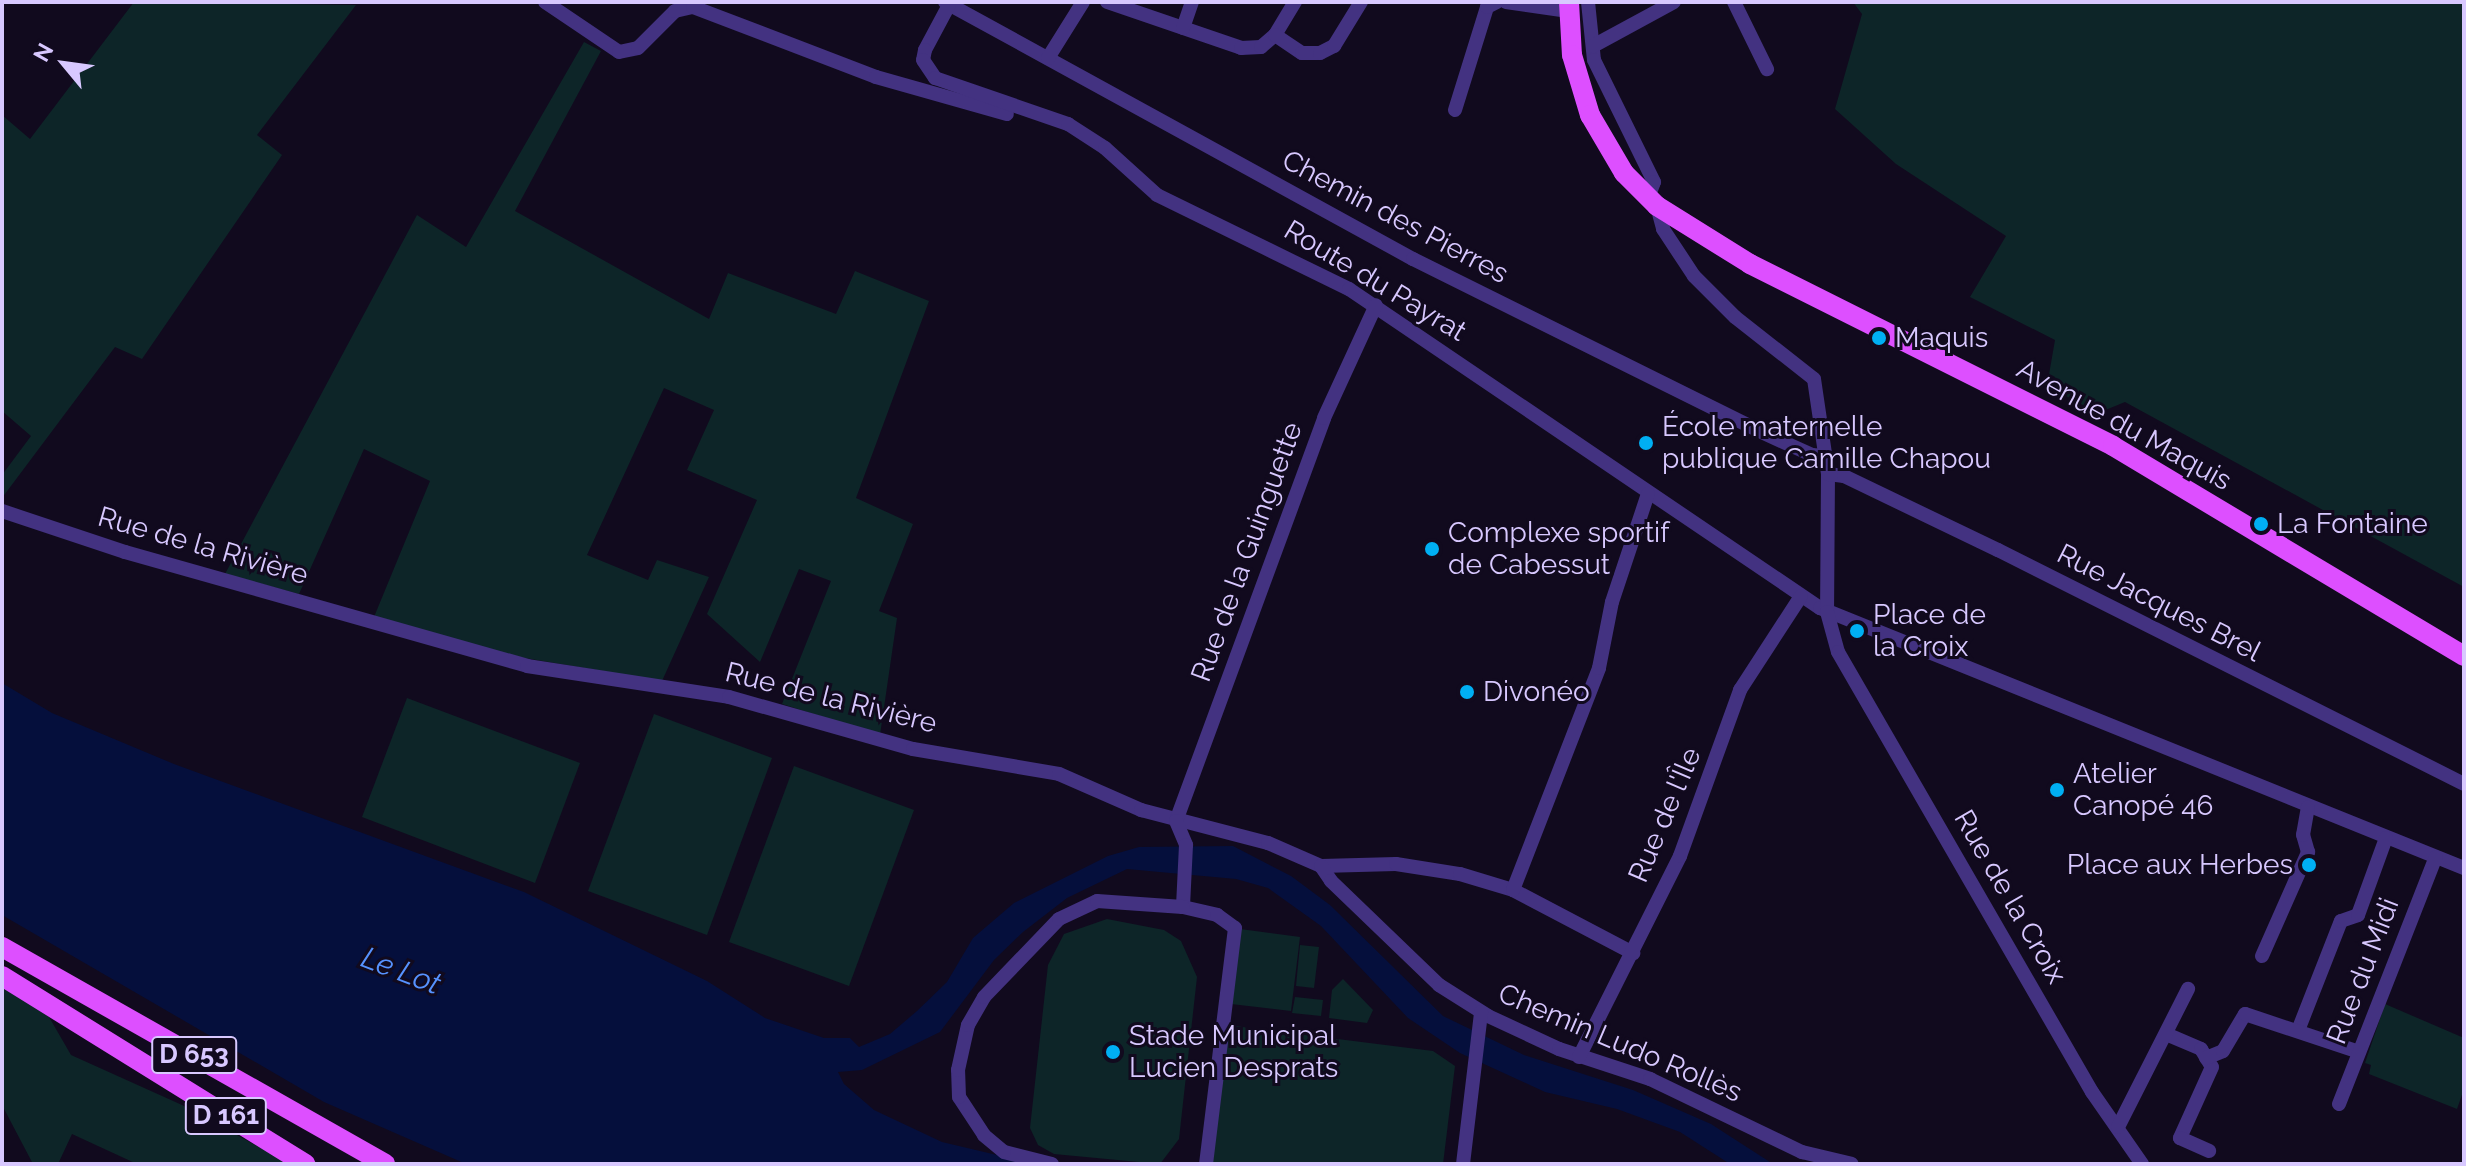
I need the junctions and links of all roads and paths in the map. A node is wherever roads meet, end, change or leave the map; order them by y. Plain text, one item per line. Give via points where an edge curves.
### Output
1 (545, 2) edge
2 (1083, 2) edge
3 (1107, 2) edge
4 (1192, 2) edge
5 (1295, 2) edge
6 (1361, 2) edge
7 (1497, 2) edge
8 (1506, 2) edge
9 (1588, 2) edge
10 (1674, 2) edge
11 (1734, 2) edge
12 (1569, 6) edge
13 (945, 8) edge
14 (1183, 28) junction
15 (1275, 35) junction
16 (1593, 46) junction
17 (1048, 58) junction
18 (1767, 69) dead end
19 (1455, 110) dead end
20 (1085, 136) junction
21 (1652, 202) junction
22 (1376, 305) junction
23 (1825, 456) junction
24 (1828, 474) junction
25 (1648, 494) junction
26 (2, 511) edge
27 (1801, 596) junction
28 (1827, 612) junction
29 (2464, 656) edge
30 (2464, 784) edge
31 (2308, 807) junction
32 (1176, 821) junction
33 (2386, 838) junction
34 (2436, 857) junction
35 (1321, 866) junction
36 (2464, 868) edge
37 (1513, 890) junction
38 (1183, 907) junction
39 (2, 947) edge
40 (1633, 953) junction
41 (2262, 956) dead end
42 (2, 976) edge
43 (2188, 989) dead end
44 (1480, 1018) junction
45 (2299, 1028) junction
46 (2166, 1034) junction
47 (2359, 1052) junction
48 (1579, 1057) junction
49 (2206, 1058) junction
50 (2339, 1104) dead end
51 (2118, 1127) junction
52 (2209, 1151) dead end
53 (305, 1164) edge
54 (385, 1164) edge
55 (1052, 1164) edge
56 (1206, 1164) edge
57 (1463, 1164) edge
58 (1852, 1164) edge
59 (2142, 1164) edge

1 - 20 street via 619,52 638,48 675,11 693,7 876,77
2 - 17 street
3 - 14 street
4 - 14 street
5 - 15 street
6 - 15 street via 1334,46 1320,53 1302,53
7 - 19 street via 1487,7
8 - 12 street
9 - 16 street
10 - 16 street
11 - 18 street
12 - 21 main road, Avenue du Maquis via 1572,55 1590,115 1624,173
13 - 17 street, Chemin des Pierres
13 - 20 street, Route du Payrat via 923,60 935,78 1068,124
14 - 15 street via 1241,48 1261,47
16 - 21 street via 1621,122 1654,182
17 - 23 street, Chemin des Pierres via 1413,259 1759,431
20 - 22 street, Route du Payrat via 1157,195
21 - 23 street via 1694,276 1735,317 1814,379
21 - 29 main road, Avenue du Maquis via 1750,264 2113,446
22 - 25 street, Route du Payrat
22 - 32 street, Rue de la Guinguette via 1324,418
23 - 24 street
24 - 28 street
24 - 30 street, Rue Jacques Brel via 1844,476 1998,550
25 - 27 street, Route du Payrat
25 - 37 street via 1612,602 1599,668
26 - 32 street, Rue de la Rivière via 125,552 527,666 729,697 899,746 1059,774
27 - 28 street
27 - 40 street, Rue de l'Île via 1740,690 1680,856
28 - 31 street
28 - 51 street, Rue de la Croix via 1838,652 2092,1092
31 - 33 street
31 - 41 street via 2303,835 2308,852
32 - 35 street, Rue de la Rivière via 1268,843
32 - 38 street via 1186,845
33 - 34 street
33 - 45 street via 2358,915 2341,921
34 - 36 street
34 - 47 street, Rue du Midi
35 - 37 street, Rue de la Rivière via 1396,864 1460,874
35 - 44 street, Chemin Ludo Rollès via 1439,985
37 - 40 street, Rue de la Rivière
38 - 55 street via 1097,901 1059,919 984,997 968,1025 958,1070 959,1097 984,1135 1004,1152
38 - 56 street via 1217,915 1235,928
39 - 54 main road, D 653
40 - 48 street, Rue de l'Île
42 - 53 main road, D 161
43 - 46 street
44 - 48 street, Chemin Ludo Rollès
44 - 57 street
45 - 47 street
45 - 49 street via 2245,1014 2223,1051
46 - 49 street via 2201,1049
46 - 51 street
47 - 50 street, Rue du Midi
48 - 58 street, Chemin Ludo Rollès via 1650,1079 1802,1152
49 - 52 street via 2212,1067 2180,1138
51 - 59 street, Rue de la Croix

